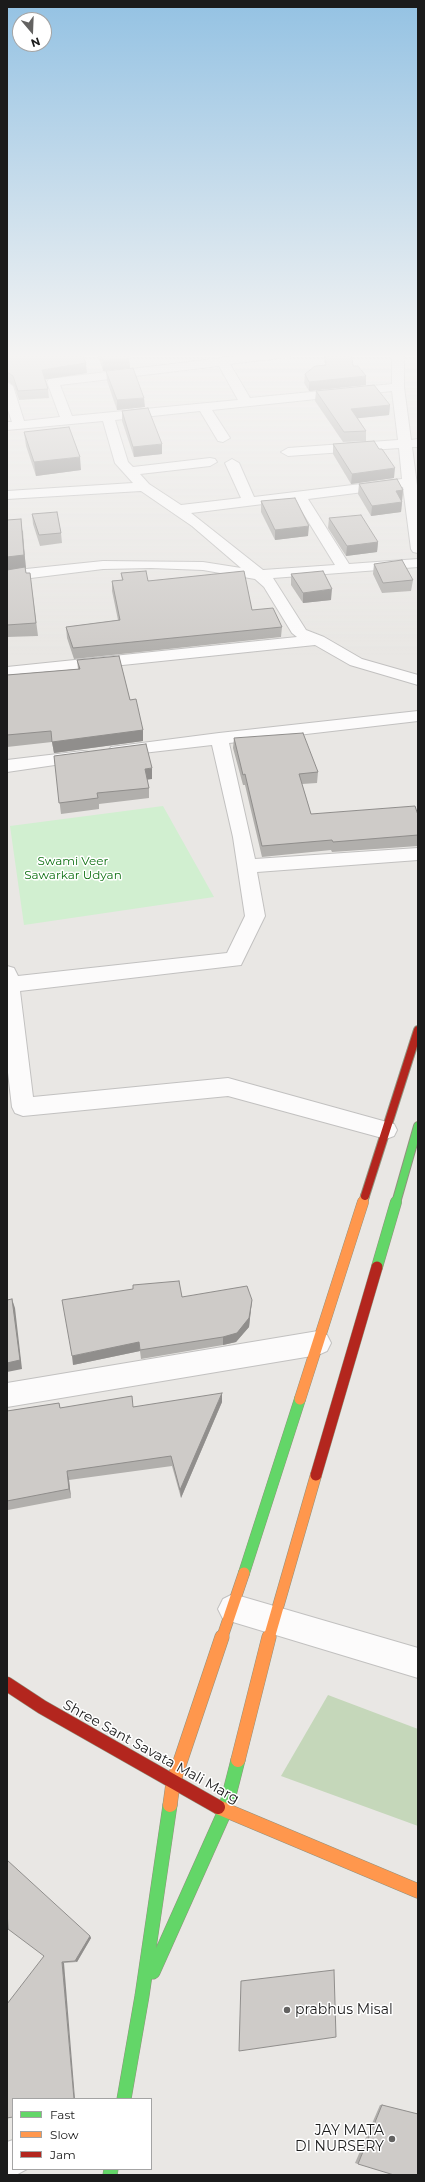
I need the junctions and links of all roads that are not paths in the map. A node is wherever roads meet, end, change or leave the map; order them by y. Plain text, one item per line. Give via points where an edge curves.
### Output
1 (120, 455) edge
2 (411, 455) edge
3 (210, 462) dead end
4 (232, 463) dead end
5 (130, 471) junction
6 (410, 482) junction
7 (144, 487) junction
8 (7, 495) edge
9 (299, 496) junction
10 (250, 502) junction
11 (178, 510) junction
12 (418, 549) edge
13 (418, 562) edge
14 (344, 568) junction
15 (259, 575) junction
16 (7, 576) edge
17 (318, 640) junction
18 (7, 672) edge
19 (418, 680) edge
20 (418, 716) edge
21 (219, 738) junction
22 (7, 766) edge
23 (418, 854) edge
24 (247, 866) junction
25 (8, 979) edge
26 (418, 1030) edge
27 (15, 1108) edge
28 (418, 1126) edge
29 (386, 1130) junction
30 (318, 1343) junction
31 (7, 1394) edge
32 (233, 1609) junction
33 (273, 1621) junction
34 (418, 1663) edge
35 (7, 1684) edge
36 (173, 1783) junction
37 (225, 1811) junction
38 (418, 1891) edge
39 (142, 1996) junction
40 (124, 2098) edge

1 - 5 street via 122,463
2 - 6 street
3 - 5 street
4 - 10 street
5 - 7 street
6 - 9 street
6 - 12 street
7 - 8 street
7 - 11 street
9 - 10 street
9 - 14 street
10 - 11 street
11 - 15 street
13 - 14 street
14 - 15 street
15 - 16 street via 203,566 151,564 103,565
15 - 17 street via 270,584 300,633
17 - 18 street
17 - 19 street via 356,662
20 - 21 street
21 - 22 street
21 - 24 street
23 - 24 street
24 - 25 street via 255,916 234,960
25 - 27 street
26 - 29 main road
27 - 29 street via 228,1087
28 - 33 main road
29 - 30 main road
30 - 31 street
30 - 32 main road
32 - 33 street
32 - 36 main road
33 - 34 street
33 - 37 main road
35 - 36 main road, Shree Sant Savata Mali Marg
36 - 37 main road, Shree Sant Savata Mali Marg
36 - 39 main road
37 - 38 main road, Shree Sant Savata Mali Marg
37 - 39 main road
39 - 40 main road

